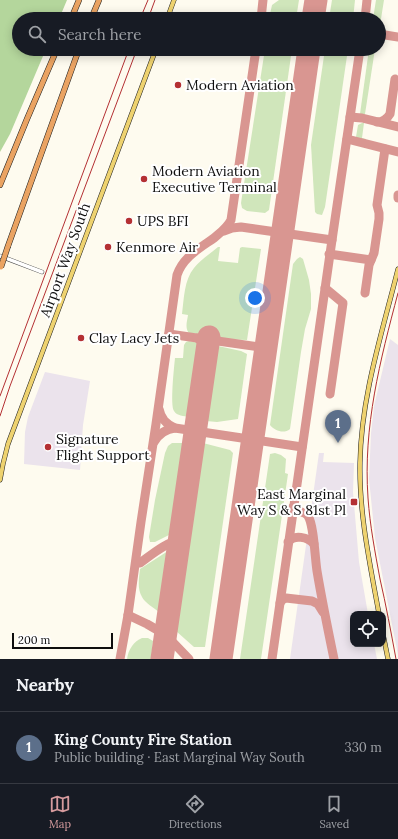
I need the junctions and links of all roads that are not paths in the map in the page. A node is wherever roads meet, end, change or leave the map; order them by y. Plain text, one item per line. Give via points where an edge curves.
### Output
1 (79, 0) edge
2 (99, 0) edge
3 (174, 0) edge
4 (74, 12) edge
5 (94, 12) edge
6 (170, 12) edge
7 (54, 56) edge
8 (76, 56) edge
9 (153, 56) edge
10 (0, 185) edge
11 (0, 256) edge
12 (0, 269) edge
13 (398, 269) edge
14 (42, 272) dead end
15 (0, 480) edge
16 (378, 611) edge
17 (386, 647) edge
18 (388, 659) edge

1 - 4 highway
2 - 5 highway
3 - 6 main road
7 - 10 highway
8 - 12 highway, bridge
9 - 15 main road, Airport Way South via 8,444
11 - 14 street
13 - 16 main road via 373,363 360,455 362,512
17 - 18 main road

